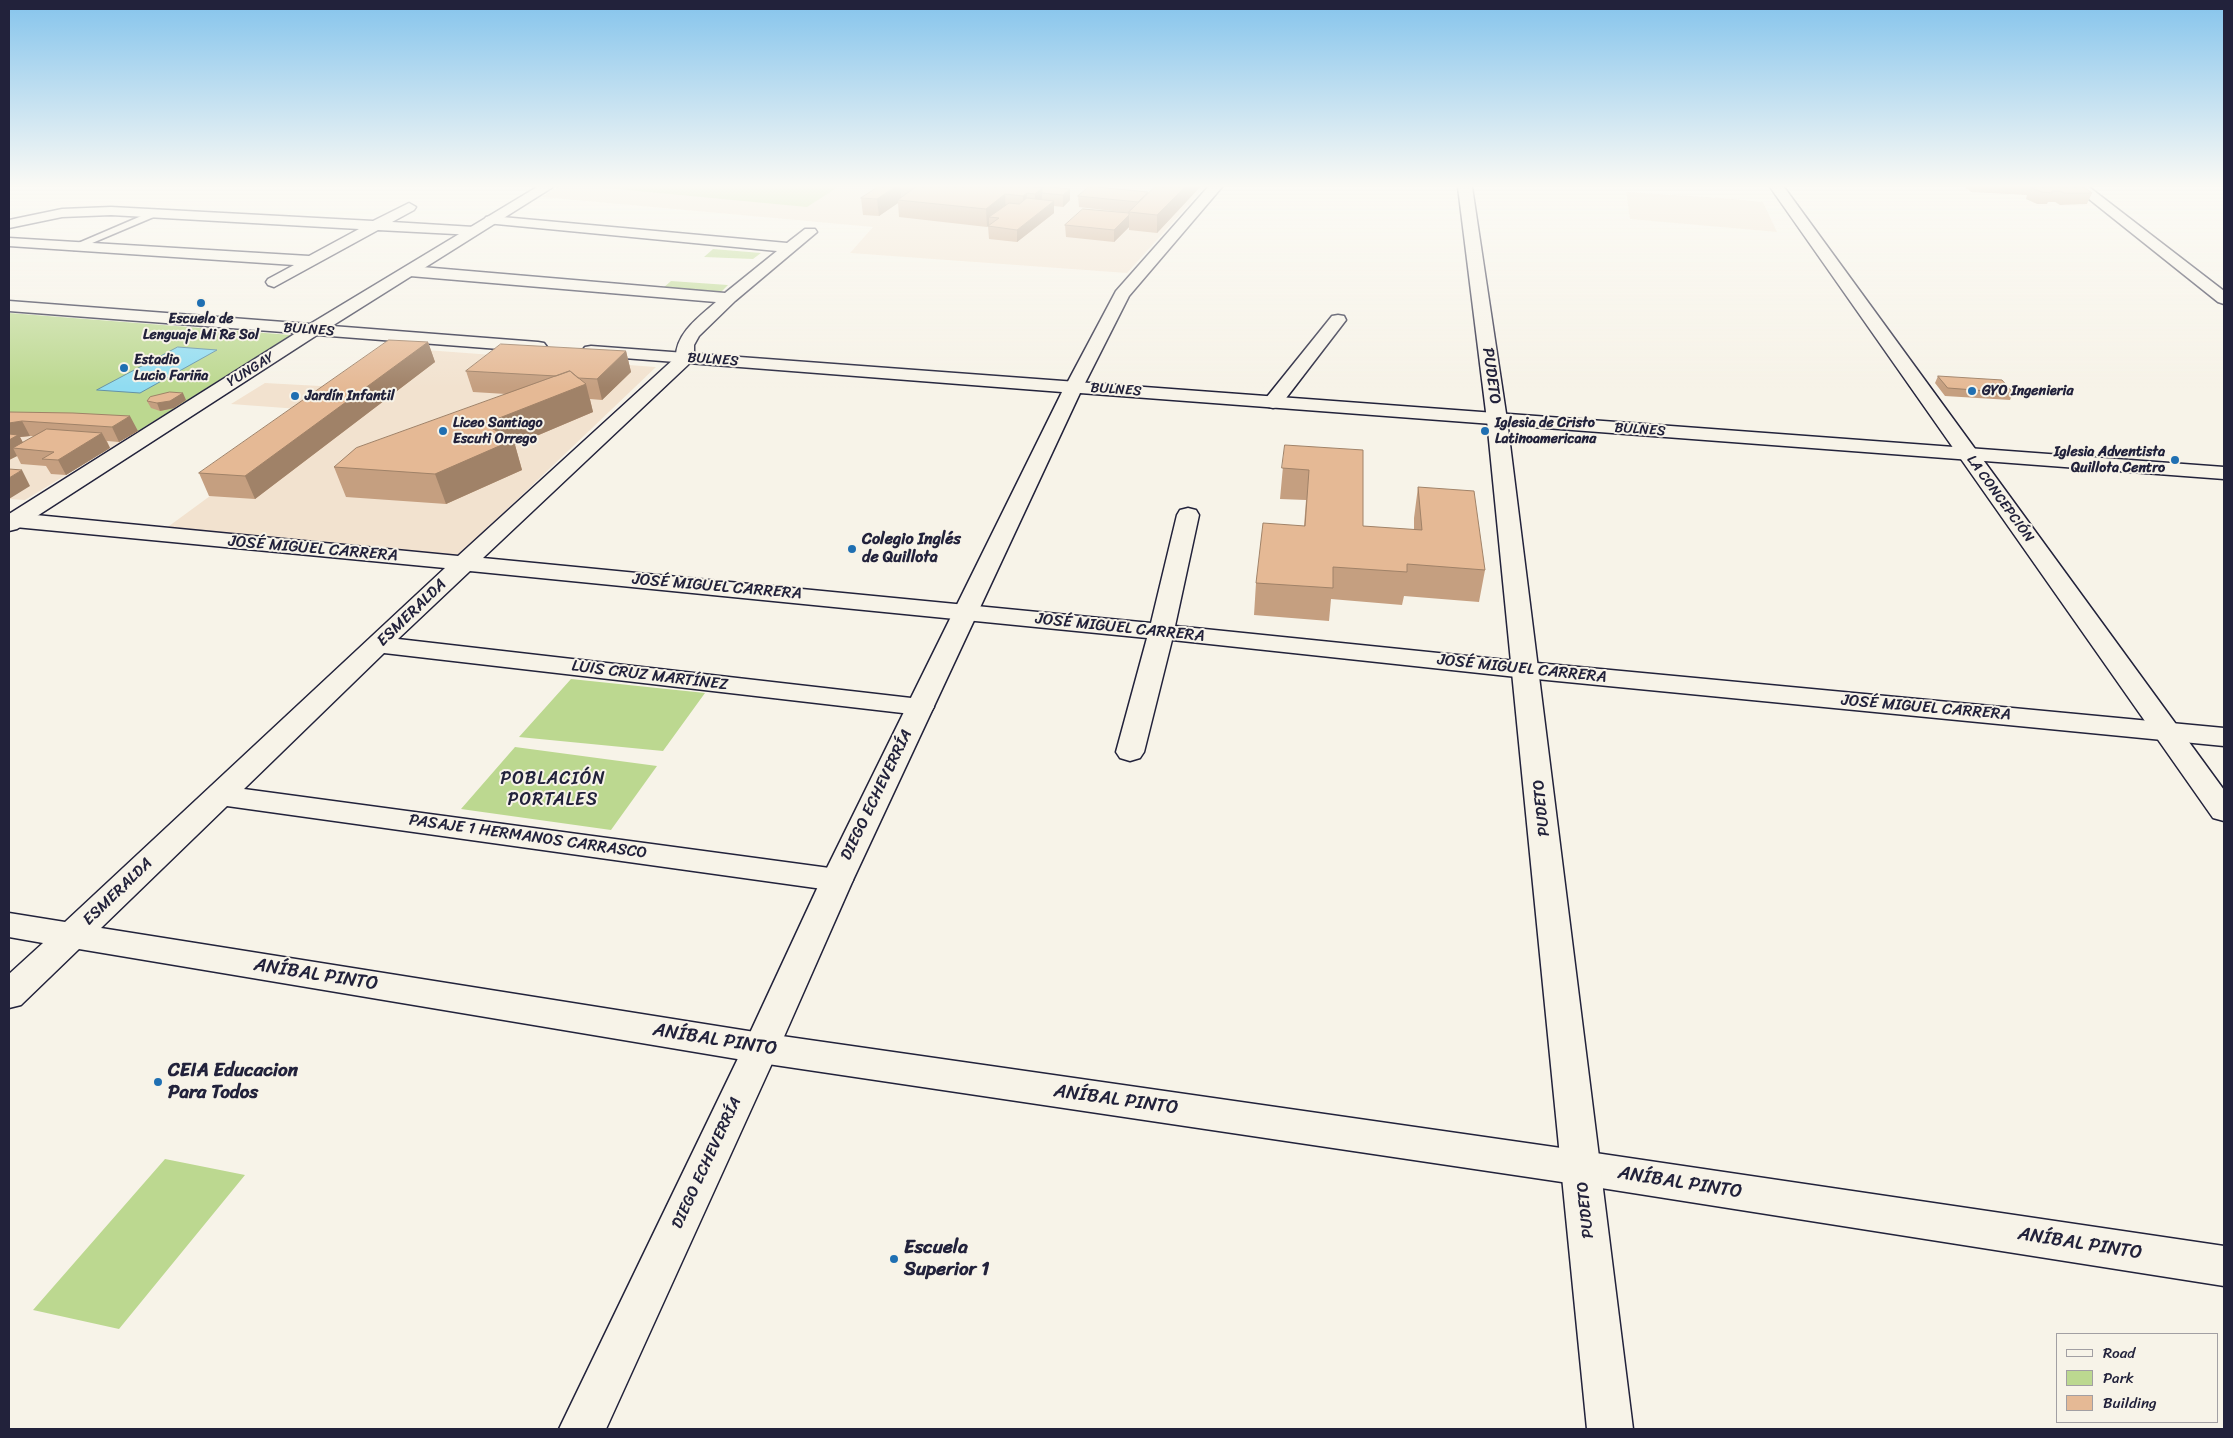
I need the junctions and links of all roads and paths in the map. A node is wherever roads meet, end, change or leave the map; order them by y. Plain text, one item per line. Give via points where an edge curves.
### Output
1 (194, 254) edge
2 (323, 254) edge
3 (437, 254) edge
4 (782, 254) edge
5 (1157, 254) edge
6 (1474, 254) edge
7 (1825, 254) edge
8 (2167, 254) edge
9 (311, 261) junction
10 (410, 271) junction
11 (274, 282) dead end
12 (729, 298) junction
13 (2224, 299) edge
14 (9, 306) edge
15 (1338, 320) dead end
16 (313, 330) junction
17 (558, 348) edge
18 (577, 350) edge
19 (685, 358) junction
20 (1074, 387) junction
21 (1273, 402) junction
22 (1497, 420) junction
23 (1967, 453) junction
24 (2224, 473) edge
25 (1188, 515) dead end
26 (12, 522) edge
27 (464, 563) junction
28 (964, 611) junction
29 (1161, 632) junction
30 (380, 645) junction
31 (1526, 670) junction
32 (920, 707) junction
33 (2168, 732) junction
34 (2224, 737) edge
35 (1130, 752) dead end
36 (220, 795) junction
37 (2224, 811) edge
38 (836, 880) junction
39 (9, 925) edge
40 (73, 935) junction
41 (9, 995) edge
42 (761, 1048) junction
43 (1582, 1168) junction
44 (2224, 1266) edge
45 (582, 1429) edge
46 (1610, 1429) edge

1 - 9 street
2 - 9 street
3 - 10 street, YUNGAY
4 - 12 street
5 - 20 street, DIEGO ECHEVERRÍA via 1122,294
6 - 22 street, PUDETO
7 - 23 street, LA CONCEPCIÓN
8 - 13 street
9 - 11 street
10 - 12 street
10 - 16 street, YUNGAY
12 - 19 street via 693,333 685,345
14 - 16 street, BULNES
15 - 21 street
16 - 17 street, BULNES
16 - 26 street, YUNGAY
18 - 19 street, BULNES
19 - 20 street, BULNES
19 - 27 street, ESMERALDA
20 - 21 street, BULNES
20 - 28 street, DIEGO ECHEVERRÍA
21 - 22 street, BULNES
22 - 23 street, BULNES
22 - 31 street, PUDETO
23 - 24 street, BULNES
23 - 33 street, LA CONCEPCIÓN
25 - 29 street
26 - 27 street, JOSÉ MIGUEL CARRERA
27 - 28 street, JOSÉ MIGUEL CARRERA
27 - 30 street, ESMERALDA
28 - 29 street, JOSÉ MIGUEL CARRERA
28 - 32 street, DIEGO ECHEVERRÍA
29 - 31 street, JOSÉ MIGUEL CARRERA
29 - 35 street
30 - 32 street, LUIS CRUZ MARTÍNEZ
30 - 36 street, ESMERALDA
31 - 33 street, JOSÉ MIGUEL CARRERA
31 - 43 street, PUDETO
32 - 38 street, DIEGO ECHEVERRÍA
33 - 34 street, JOSÉ MIGUEL CARRERA
33 - 37 street, LA CONCEPCIÓN
36 - 38 street, PASAJE 1 HERMANOS CARRASCO
36 - 40 street, ESMERALDA
38 - 42 street, DIEGO ECHEVERRÍA
39 - 40 street, ANÍBAL PINTO
40 - 41 street, ESMERALDA
40 - 42 street, ANÍBAL PINTO
42 - 43 street, ANÍBAL PINTO
42 - 45 street, DIEGO ECHEVERRÍA
43 - 44 street, ANÍBAL PINTO
43 - 46 street, PUDETO

